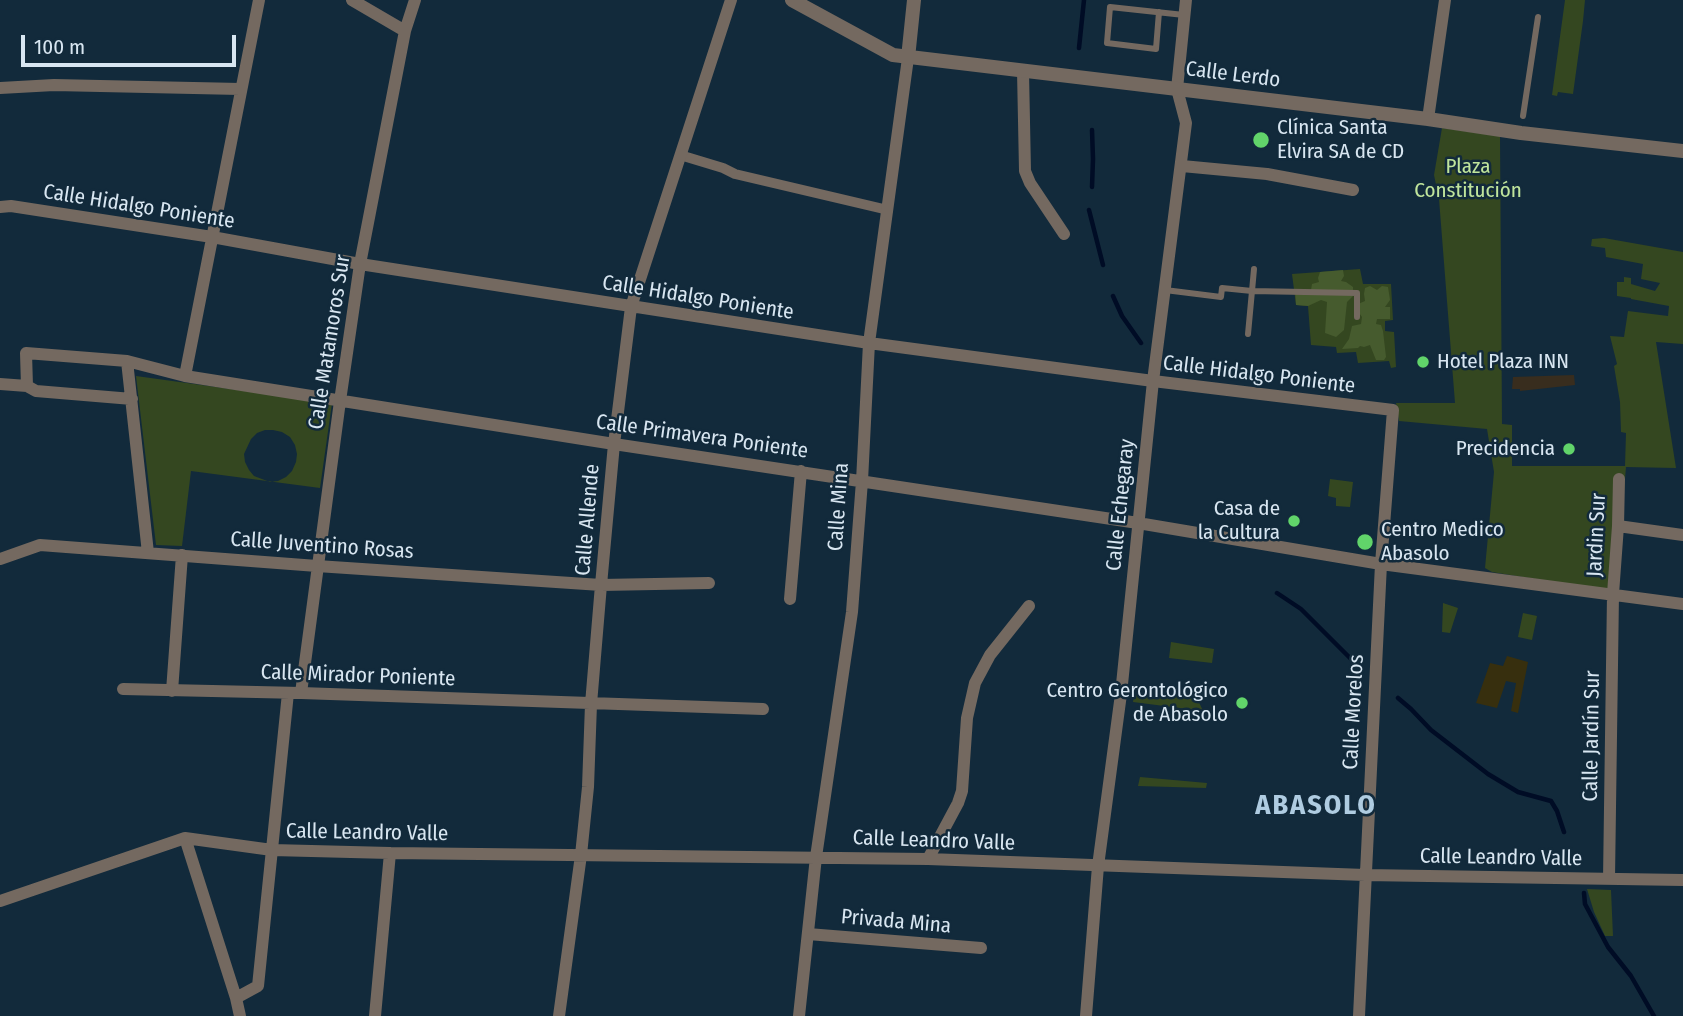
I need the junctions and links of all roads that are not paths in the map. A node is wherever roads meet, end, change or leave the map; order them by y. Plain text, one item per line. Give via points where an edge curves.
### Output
1 (259, 0) edge
2 (352, 0) edge
3 (415, 0) edge
4 (731, 0) edge
5 (792, 0) edge
6 (914, 0) edge
7 (1186, 0) edge
8 (1445, 0) edge
9 (1159, 12) junction
10 (1184, 15) junction
11 (1538, 17) dead end
12 (405, 31) junction
13 (908, 58) junction
14 (1023, 71) junction
15 (0, 88) edge
16 (240, 89) junction
17 (1177, 89) junction
18 (1428, 119) junction
19 (1522, 124) junction
20 (1683, 151) edge
21 (680, 155) junction
22 (1182, 166) junction
23 (1353, 190) dead end
24 (0, 207) edge
25 (888, 210) junction
26 (1064, 234) dead end
27 (212, 237) junction
28 (360, 264) junction
29 (1254, 269) dead end
30 (1165, 290) junction
31 (1252, 291) junction
32 (631, 307) junction
33 (1357, 317) dead end
34 (1248, 334) dead end
35 (869, 343) junction
36 (127, 361) junction
37 (185, 376) junction
38 (1153, 381) junction
39 (0, 384) edge
40 (27, 386) junction
41 (132, 400) junction
42 (340, 401) junction
43 (1393, 410) joint
44 (614, 444) junction
45 (801, 471) junction
46 (1619, 479) dead end
47 (862, 481) junction
48 (1138, 523) junction
49 (1618, 526) junction
50 (1683, 535) edge
51 (148, 553) junction
52 (182, 555) junction
53 (0, 559) edge
54 (1381, 564) junction
55 (317, 566) junction
56 (709, 583) dead end
57 (601, 585) junction
58 (1613, 594) junction
59 (790, 598) dead end
60 (1683, 604) edge
61 (1029, 606) dead end
62 (124, 689) dead end
63 (172, 691) junction
64 (295, 693) junction
65 (591, 704) junction
66 (763, 709) dead end
67 (185, 838) junction
68 (272, 850) junction
69 (390, 853) junction
70 (581, 855) junction
71 (816, 857) junction
72 (929, 859) junction
73 (1098, 866) junction
74 (1365, 875) junction
75 (1609, 879) junction
76 (1683, 880) edge
77 (0, 901) edge
78 (808, 934) junction
79 (981, 948) dead end
80 (236, 998) junction
81 (240, 1016) edge
82 (375, 1016) edge
83 (559, 1016) edge
84 (799, 1016) edge
85 (1086, 1016) edge
86 (1359, 1016) edge

1 - 16 street
2 - 12 street
3 - 12 street, Calle Matamoros Sur
4 - 21 street, Calle Allende
5 - 13 street, Calle Lerdo via 893,55
6 - 13 street, Calle Mina
7 - 10 street, Calle Echegaray
8 - 18 street
9 - 9 lane via 1110,7 1107,43 1156,48
9 - 10 lane
10 - 17 street, Calle Echegaray
11 - 19 lane
12 - 28 street, Calle Matamoros Sur
13 - 14 street, Calle Lerdo
13 - 25 street, Calle Mina
14 - 17 street, Calle Lerdo
14 - 26 street via 1025,171
15 - 16 street
16 - 27 street
17 - 18 street, Calle Lerdo
17 - 22 street, Calle Echegaray via 1186,123
18 - 19 street, Calle Lerdo
19 - 20 street, Calle Lerdo
21 - 25 street via 735,174
21 - 32 street, Calle Allende
22 - 23 street via 1267,174
22 - 30 street, Calle Echegaray
24 - 27 street, Calle Hidalgo Poniente
25 - 35 street, Calle Mina
27 - 28 street, Calle Hidalgo Poniente
27 - 37 street
28 - 32 street, Calle Hidalgo Poniente
28 - 42 street, Calle Matamoros Sur
29 - 31 lane
30 - 31 lane via 1221,297 1222,288
30 - 38 street, Calle Echegaray
31 - 33 lane via 1357,293
31 - 34 lane
32 - 35 street, Calle Hidalgo Poniente
32 - 44 street, Calle Allende
35 - 38 street, Calle Hidalgo Poniente
35 - 47 street, Calle Mina
36 - 37 street, Calle Primavera Poniente
36 - 40 street, Calle Primavera Poniente via 26,353
36 - 41 street
37 - 42 street, Calle Primavera Poniente
38 - 43 street, Calle Hidalgo Poniente
38 - 48 street, Calle Echegaray
39 - 40 street
40 - 41 street via 36,391
41 - 51 street
42 - 44 street, Calle Primavera Poniente
42 - 55 street, Calle Matamoros Sur
43 - 54 street, Calle Morelos
44 - 45 street, Calle Primavera Poniente
44 - 57 street, Calle Allende
45 - 47 street, Calle Primavera Poniente
45 - 59 street
46 - 49 street, Jardin Sur
47 - 48 street, Calle Primavera Poniente
47 - 71 street, Calle Mina via 852,612
48 - 54 street, Calle Primavera Poniente
48 - 73 street, Calle Echegaray
49 - 50 street
49 - 58 street, Jardin Sur
51 - 52 street, Calle Juventino Rosas
51 - 53 street, Calle Juventino Rosas via 40,545
52 - 55 street, Calle Juventino Rosas
52 - 63 street
54 - 58 street, Calle Primavera Poniente
54 - 74 street, Calle Morelos
55 - 57 street, Calle Juventino Rosas
55 - 64 street, Calle Matamoros Sur
56 - 57 street, Calle Juventino Rosas
57 - 65 street, Calle Allende
58 - 60 street, Calle Primavera Poniente
58 - 75 street, Calle Jardín Sur
61 - 72 street via 990,655 975,683 967,718 962,791
62 - 63 street, Calle Mirador Poniente
63 - 64 street, Calle Mirador Poniente
64 - 65 street, Calle Mirador Poniente
64 - 68 street, Calle Matamoros Sur
65 - 66 street, Calle Mirador Poniente
65 - 70 street, Calle Allende
67 - 68 street, Calle Leandro Valle
67 - 77 street
67 - 80 street
68 - 69 street, Calle Leandro Valle
68 - 80 street, Calle Matamoros Sur via 258,986
69 - 70 street, Calle Leandro Valle
69 - 82 street
70 - 71 street, Calle Leandro Valle
70 - 83 street, Calle Allende
71 - 72 street, Calle Leandro Valle
71 - 78 street, Calle Mina
72 - 73 street, Calle Leandro Valle
73 - 74 street, Calle Leandro Valle
73 - 85 street, Calle Echegaray
74 - 75 street, Calle Leandro Valle
74 - 86 street, Calle Morelos
75 - 76 street, Calle Leandro Valle
78 - 79 street, Privada Mina
78 - 84 street, Calle Mina
80 - 81 street

